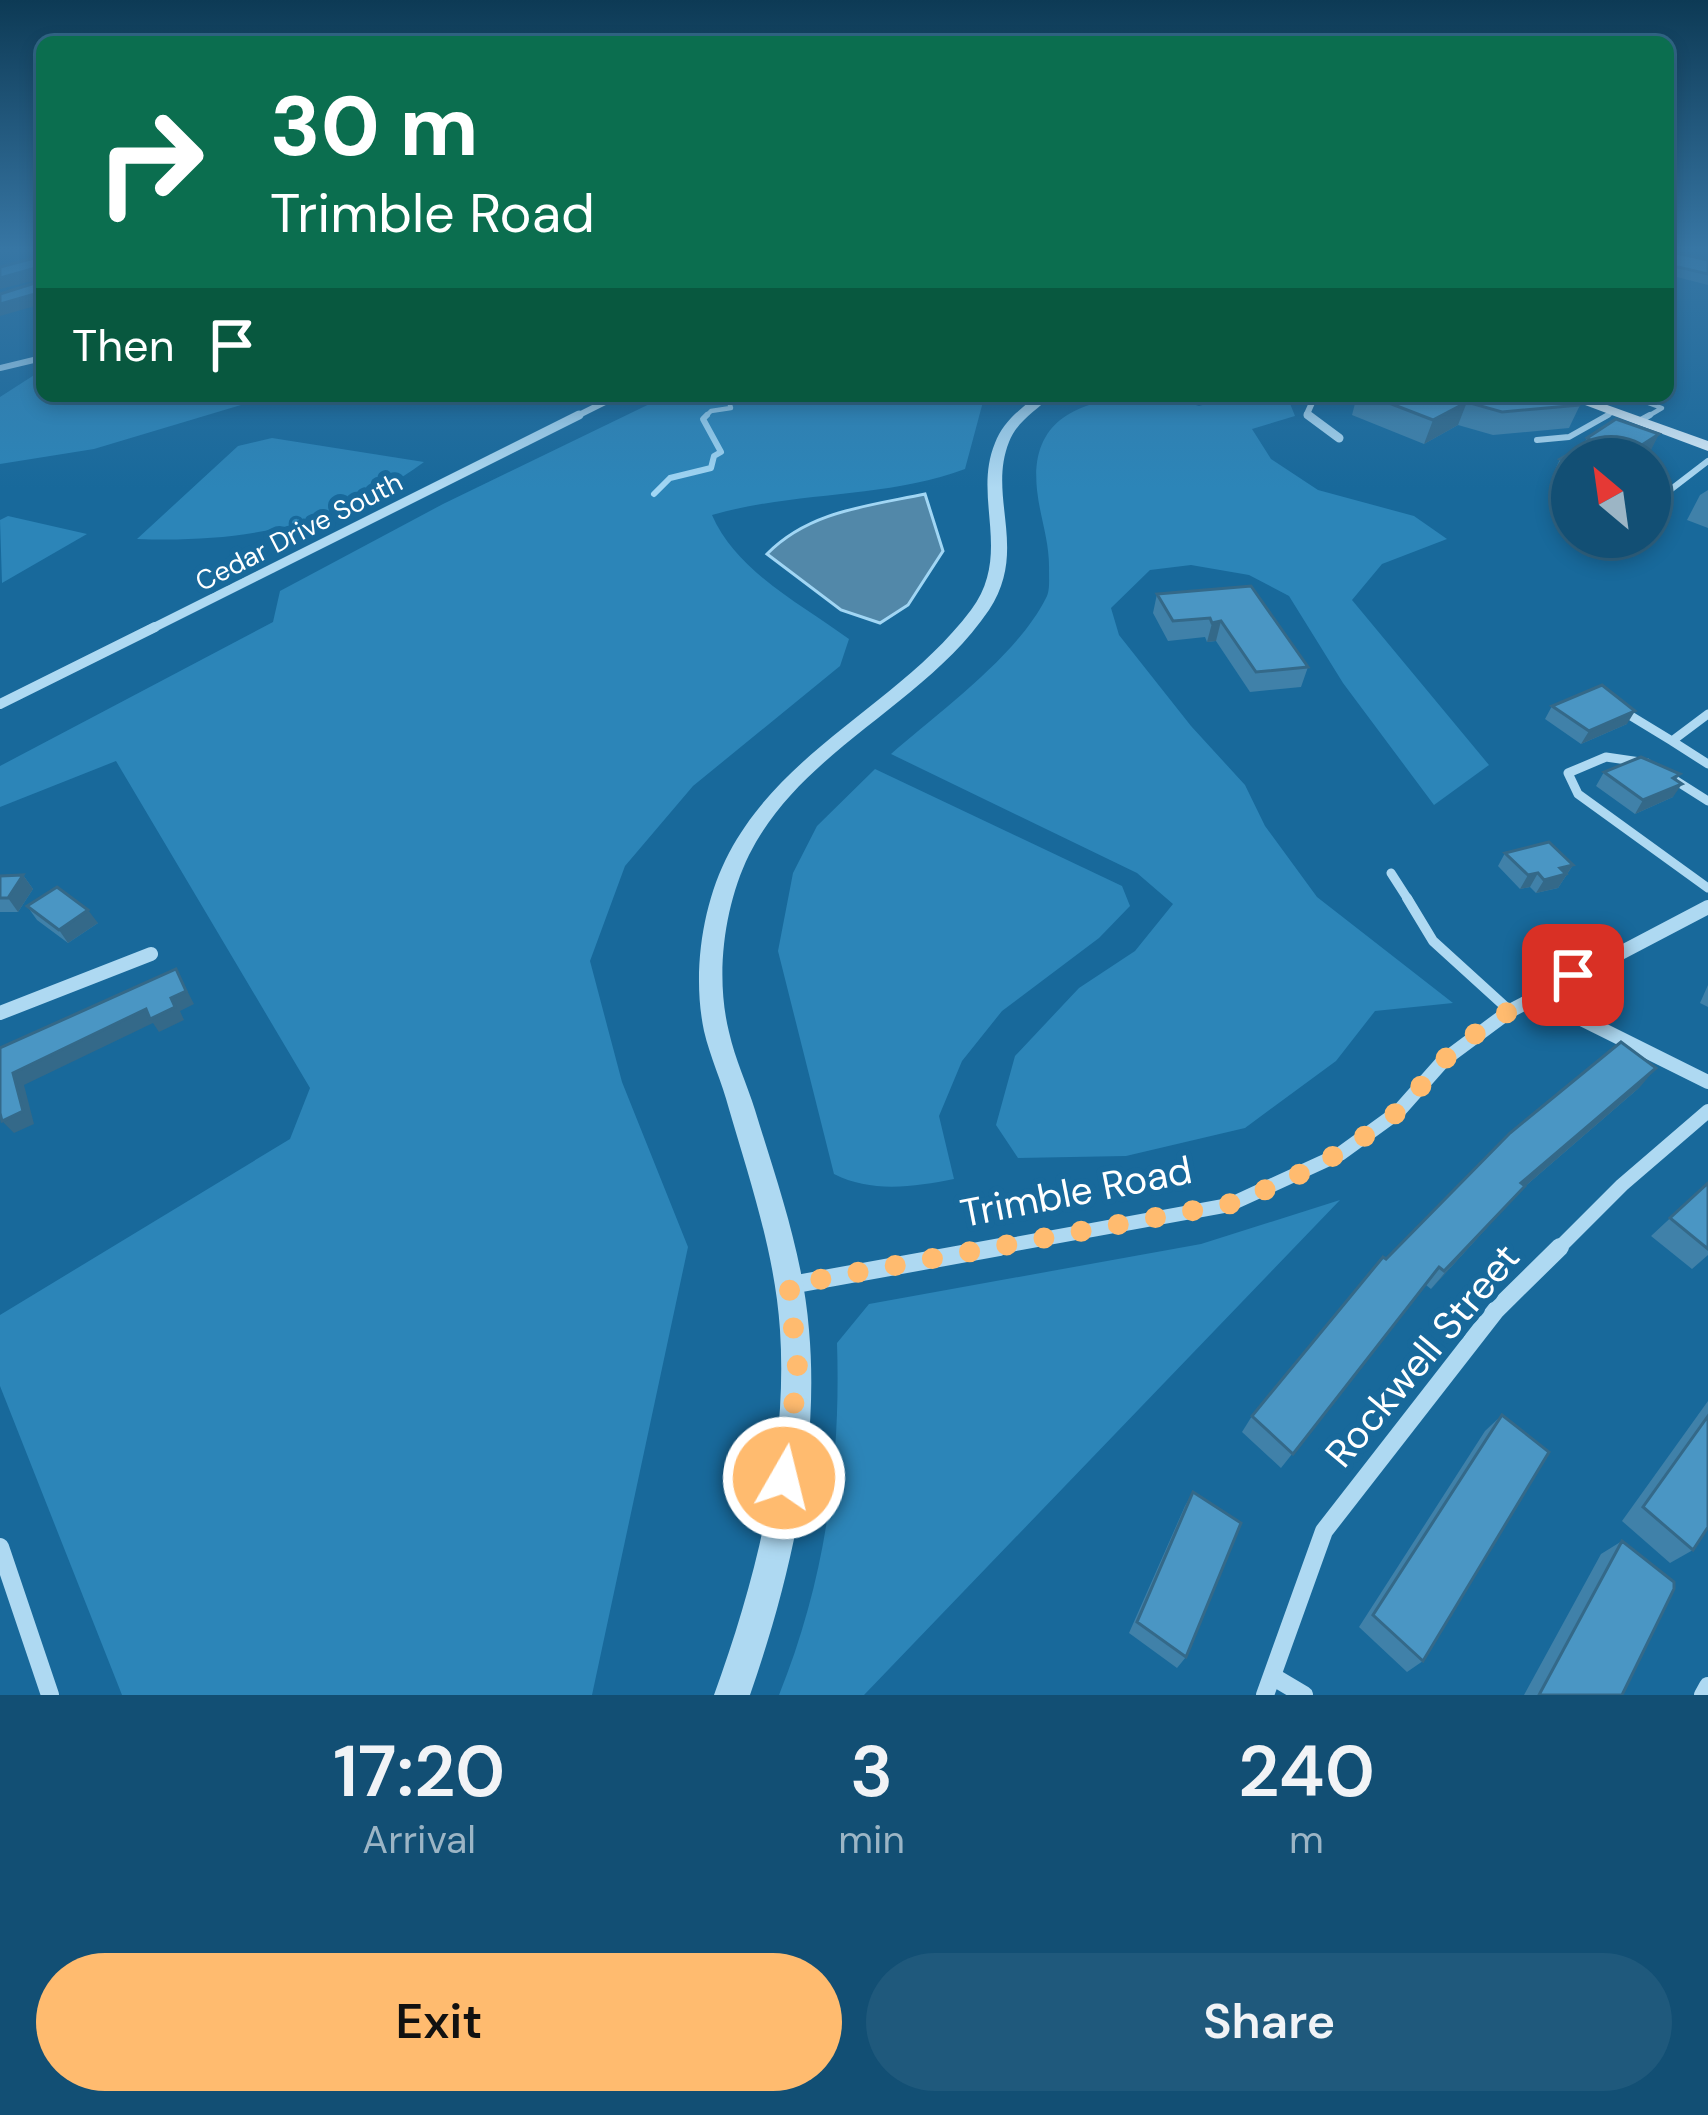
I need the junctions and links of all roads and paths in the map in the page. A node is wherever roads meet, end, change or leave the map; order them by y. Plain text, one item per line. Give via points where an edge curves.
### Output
1 (36, 359) edge
2 (0, 368) edge
3 (605, 402) edge
4 (1037, 402) edge
5 (1312, 402) edge
6 (1585, 402) edge
7 (1646, 402) edge
8 (1613, 412) junction
9 (1639, 422) junction
10 (1339, 438) dead end
11 (1537, 440) dead end
12 (1708, 446) edge
13 (1706, 464) edge
14 (1671, 489) edge
15 (0, 704) edge
16 (1626, 713) edge
17 (1708, 714) edge
18 (1672, 741) junction
19 (1708, 764) edge
20 (1708, 801) edge
21 (1391, 873) dead end
22 (1708, 888) edge
23 (1703, 913) edge
24 (151, 954) dead end
25 (1535, 996) junction
26 (1510, 1011) junction
27 (0, 1013) edge
28 (1708, 1082) edge
29 (1708, 1111) edge
30 (789, 1285) junction
31 (0, 1547) edge
32 (1269, 1685) edge
33 (1708, 1686) edge
34 (50, 1695) edge
35 (732, 1695) edge
36 (1304, 1695) edge
37 (1703, 1695) edge

1 - 2 street
3 - 15 street, Cedar Drive South
4 - 30 street via 997,447 1004,538 990,596 952,645 770,800 721,903 714,1023
5 - 10 street via 1307,414
6 - 8 main road
7 - 9 lane via 1663,408
8 - 9 main road
8 - 11 lane via 1569,437
9 - 12 main road
13 - 14 lane
16 - 18 lane
17 - 18 lane
18 - 19 lane
20 - 22 lane via 1638,758 1582,760 1568,773 1578,794
21 - 26 lane via 1433,941
23 - 25 street, Trimble Road
24 - 27 street
25 - 26 street, Trimble Road
25 - 28 street
26 - 30 street, Trimble Road via 1340,1154 1248,1198
29 - 32 street, Rockwell Street via 1496,1310 1324,1531
30 - 35 street via 798,1372 775,1544
31 - 34 street
32 - 36 street
33 - 37 street

